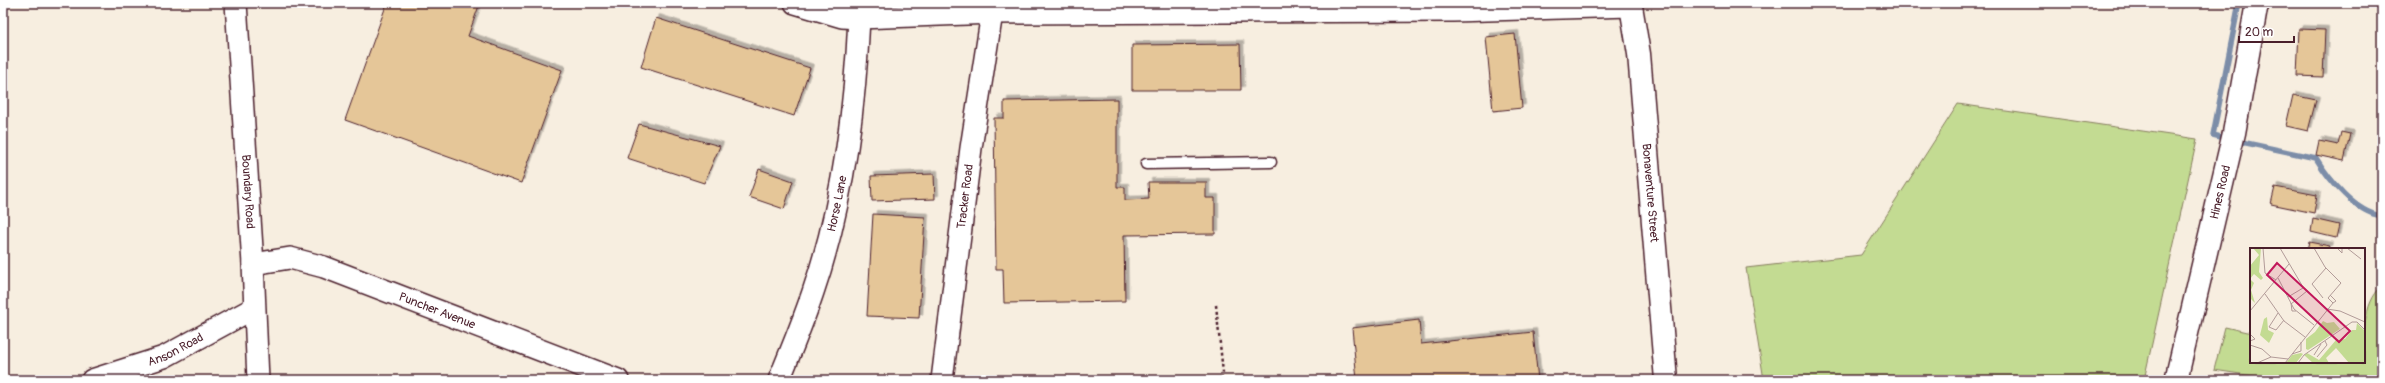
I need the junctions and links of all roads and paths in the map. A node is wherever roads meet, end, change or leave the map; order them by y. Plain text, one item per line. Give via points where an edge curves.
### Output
1 (236, 3) edge
2 (795, 3) edge
3 (2257, 3) edge
4 (1631, 4) edge
5 (992, 13) junction
6 (859, 18) junction
7 (1271, 162) dead end
8 (1146, 164) dead end
9 (253, 264) junction
10 (1216, 305) dead end
11 (254, 308) junction
12 (92, 380) edge
13 (258, 380) edge
14 (618, 380) edge
15 (779, 380) edge
16 (942, 380) edge
17 (1221, 380) edge
18 (1666, 380) edge
19 (2176, 380) edge

1 - 9 street, Boundary Road
2 - 6 street via 842,17
3 - 19 street, Hines Road via 2231,143
4 - 5 street via 1446,11
4 - 18 street, Bonaventure Street via 1639,54
5 - 6 street
5 - 16 street, Tracker Road via 971,148
6 - 15 street, Horse Lane via 856,83 830,228 813,291
7 - 8 lane
9 - 11 street, Boundary Road
9 - 14 street, Puncher Avenue via 290,258 324,267
10 - 17 path via 1223,373
11 - 12 street, Anson Road via 164,357
11 - 13 street, Boundary Road

